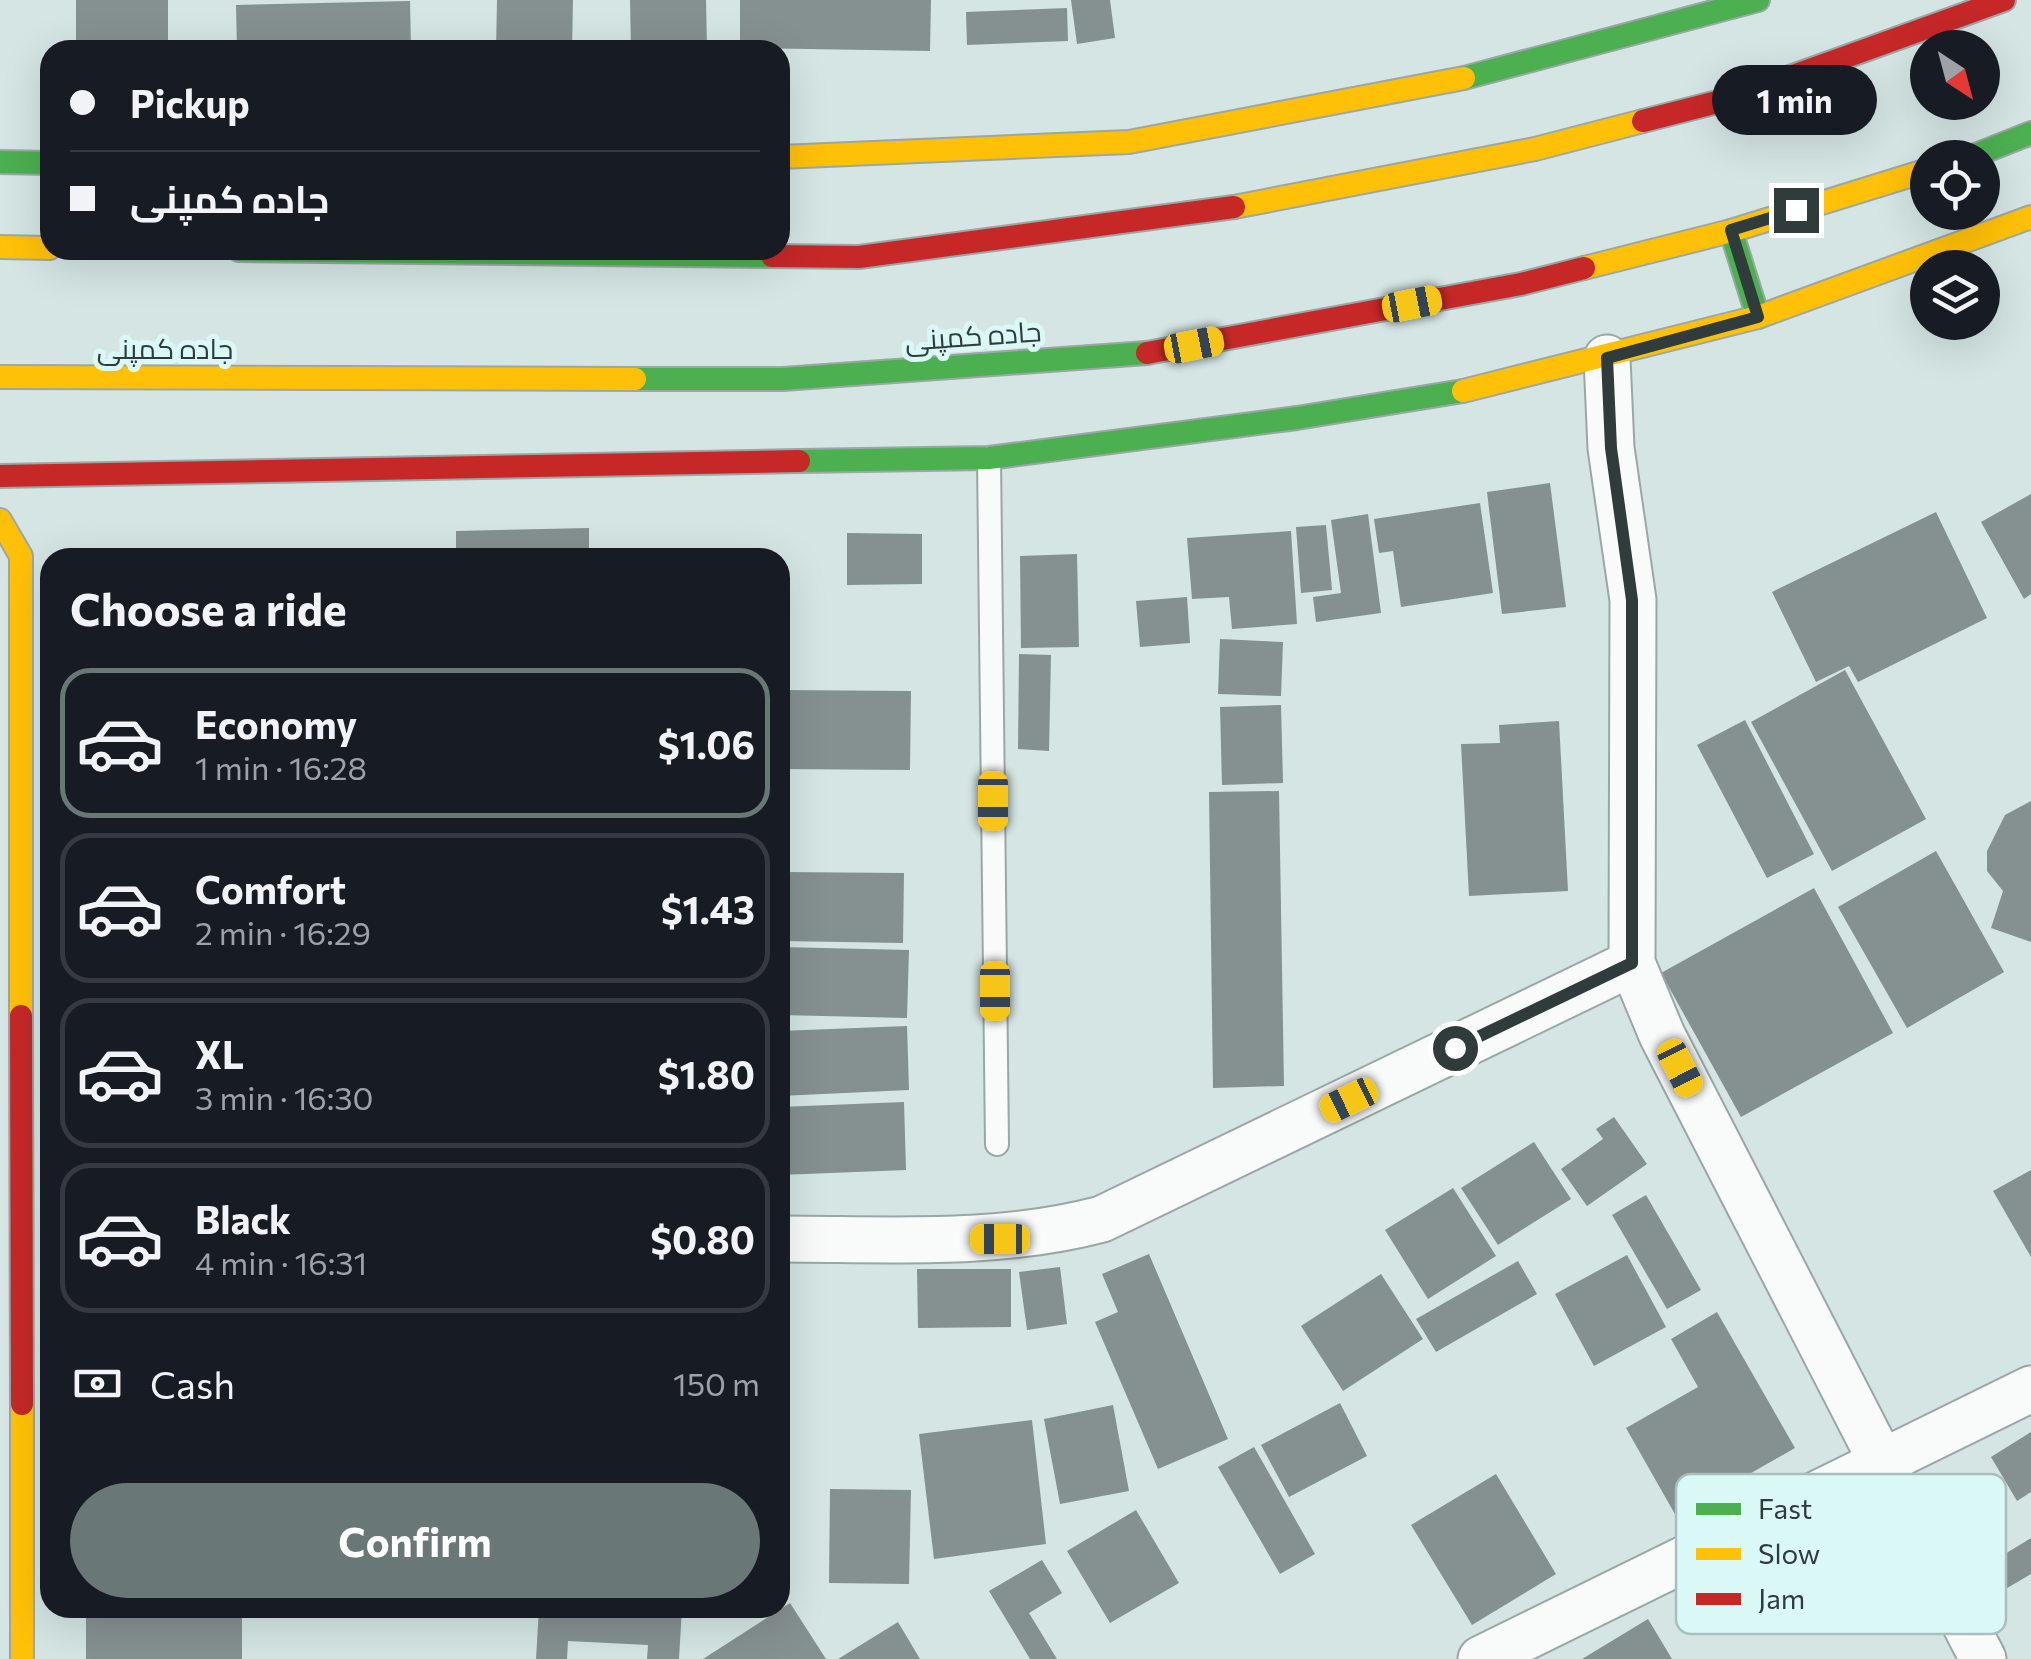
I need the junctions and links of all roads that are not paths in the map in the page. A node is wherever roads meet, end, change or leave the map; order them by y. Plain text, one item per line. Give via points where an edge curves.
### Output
1 (1758, 0) edge
2 (2004, 0) edge
3 (2031, 133) edge
4 (2000, 145) edge
5 (790, 157) edge
6 (0, 162) edge
7 (40, 162) edge
8 (1910, 175) edge
9 (2031, 218) edge
10 (1731, 230) junction
11 (0, 248) edge
12 (40, 248) edge
13 (790, 256) edge
14 (1758, 317) junction
15 (1607, 358) junction
16 (0, 377) edge
17 (989, 458) junction
18 (0, 476) edge
19 (0, 520) edge
20 (1632, 963) junction
21 (996, 1144) dead end
22 (37, 1228) edge
23 (790, 1239) edge
24 (2031, 1389) edge
25 (1883, 1464) junction
26 (1862, 1474) edge
27 (1888, 1474) edge
28 (1676, 1564) edge
29 (1970, 1634) edge
30 (22, 1659) edge
31 (1481, 1659) edge
32 (1983, 1659) edge

1 - 5 main road via 1469,77 1129,142
2 - 13 main road via 1729,100 1535,150 1210,212 860,257
3 - 4 main road
6 - 7 main road
8 - 10 main road, جاده کمپنی
9 - 14 main road
10 - 14 main road
10 - 16 main road, جاده کمپنی via 1521,284 1158,352 783,379
11 - 12 main road
14 - 15 main road
15 - 17 main road via 1488,387 1316,415
15 - 20 street via 1611,448 1632,600
17 - 18 main road
17 - 21 lane
19 - 22 main road via 21,556
20 - 23 street via 1102,1219 1000,1239
20 - 25 street
22 - 30 main road
24 - 25 street
25 - 26 street
25 - 27 street
28 - 31 street
29 - 32 street

